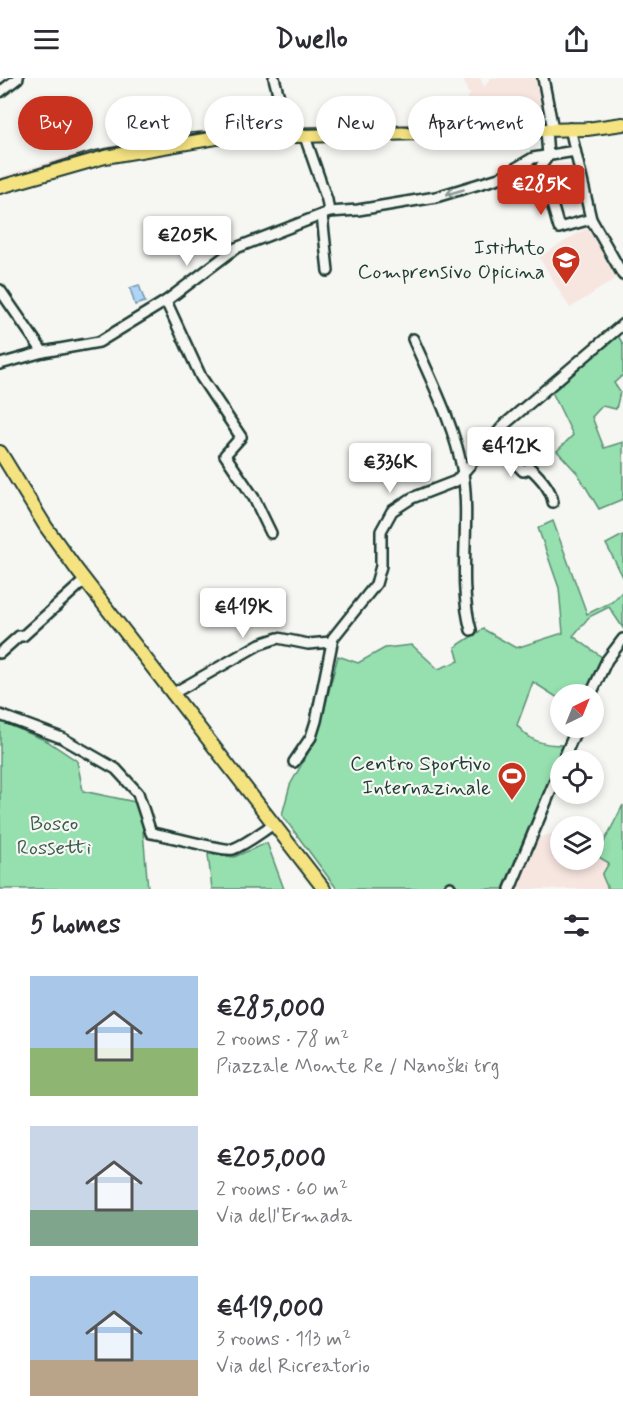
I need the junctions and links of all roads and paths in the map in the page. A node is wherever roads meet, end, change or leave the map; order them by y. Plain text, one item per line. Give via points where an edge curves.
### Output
1 (18, 78) edge
2 (274, 78) edge
3 (543, 78) edge
4 (0, 92) edge
5 (279, 96) edge
6 (623, 124) edge
7 (570, 128) junction
8 (549, 129) junction
9 (304, 134) joint
10 (204, 140) edge
11 (575, 151) junction
12 (548, 156) junction
13 (0, 187) edge
14 (325, 213) junction
15 (591, 219) junction
16 (327, 271) dead end
17 (623, 275) edge
18 (0, 291) edge
19 (166, 301) junction
20 (623, 324) edge
21 (413, 339) dead end
22 (43, 352) junction
23 (0, 364) edge
24 (491, 437) junction
25 (0, 452) edge
26 (463, 475) junction
27 (553, 502) dead end
28 (271, 533) dead end
29 (85, 580) junction
30 (471, 630) dead end
31 (623, 639) edge
32 (331, 642) junction
33 (0, 653) edge
34 (596, 684) edge
35 (172, 694) junction
36 (0, 715) edge
37 (294, 762) dead end
38 (550, 793) edge
39 (274, 824) junction
40 (324, 889) edge
41 (510, 889) edge

1 - 4 street
2 - 5 street
3 - 8 street
6 - 7 main road
7 - 8 main road
7 - 11 street
8 - 9 main road
8 - 12 street
9 - 14 street via 327,200
10 - 13 main road via 85,162
11 - 12 street
11 - 15 street
12 -> 14 street via 533,158 499,178 436,198
12 - 15 street via 541,166 559,228
14 - 16 street
14 - 19 street via 236,248
15 - 17 street
18 - 22 street
19 - 22 street via 99,342
19 - 28 street via 201,377 241,437 225,455 254,498
20 - 24 street
21 - 26 street via 455,440
22 - 23 street
24 - 26 street
24 - 27 street via 523,471 530,468 534,472 552,494
25 - 29 main road via 46,527
26 - 30 street via 466,604
26 - 32 street via 401,503 392,511 381,531 381,567 376,584
29 - 33 street
29 - 35 main road
31 - 34 street
32 - 35 street via 308,644 278,638 260,644
32 - 37 street via 316,721 311,737
35 - 39 main road
36 - 39 street via 62,738 116,769 138,793 151,834 181,837 222,851 233,849
38 - 41 street
39 - 40 main road

